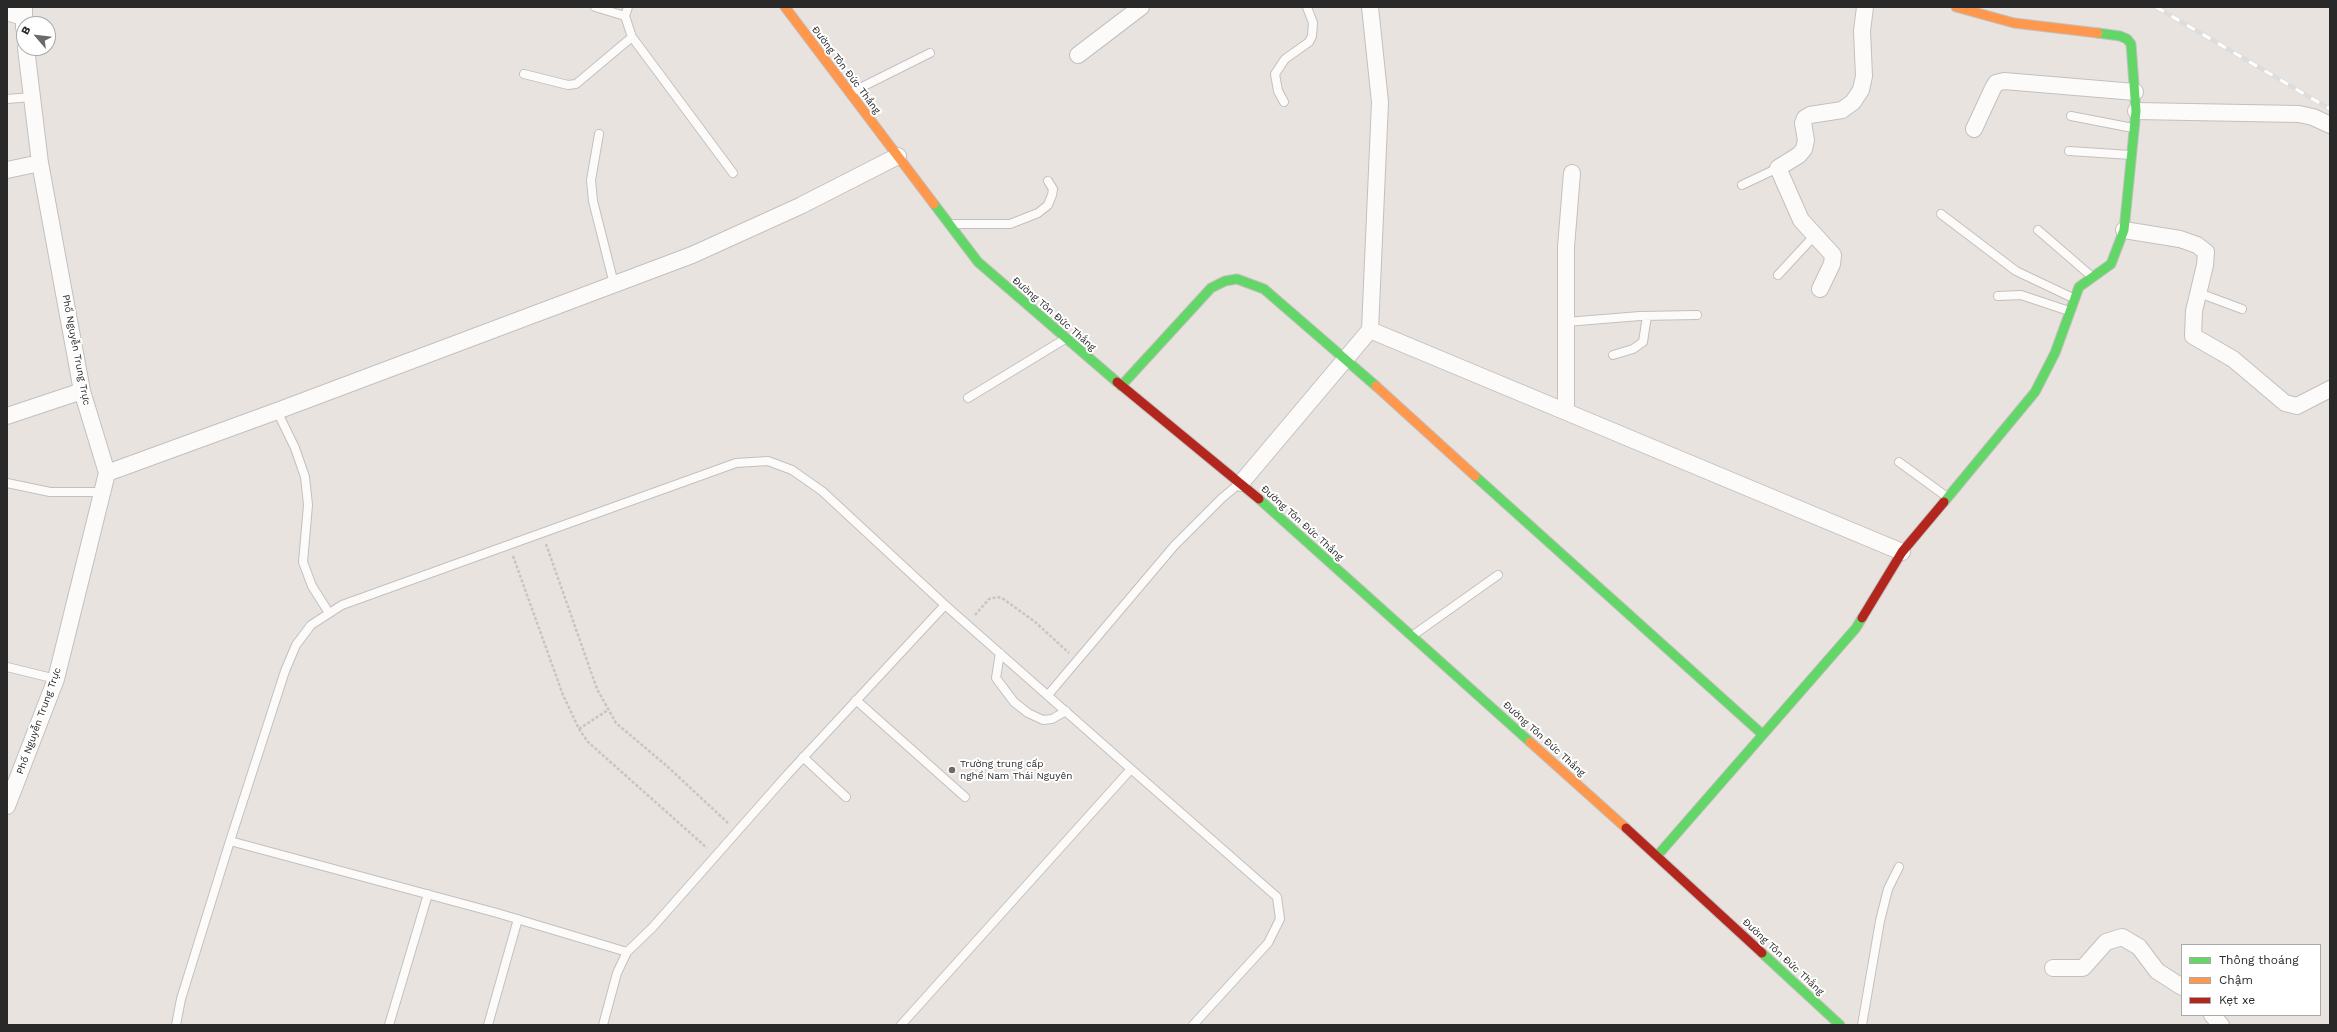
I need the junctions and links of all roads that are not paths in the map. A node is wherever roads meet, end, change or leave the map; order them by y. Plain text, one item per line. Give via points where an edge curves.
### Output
1 (595, 7) edge
2 (785, 7) edge
3 (1141, 7) edge
4 (1307, 7) edge
5 (1370, 7) edge
6 (1865, 7) edge
7 (1956, 7) edge
8 (626, 10) edge
9 (7, 12) edge
10 (23, 16) edge
11 (632, 37) junction
12 (930, 53) dead end
13 (1078, 55) dead end
14 (27, 56) edge
15 (524, 74) dead end
16 (2134, 92) junction
17 (850, 93) junction
18 (32, 97) junction
19 (7, 99) edge
20 (1284, 102) dead end
21 (2136, 111) junction
22 (2071, 116) dead end
23 (2330, 125) edge
24 (2134, 128) junction
25 (1974, 129) dead end
26 (599, 134) dead end
27 (2068, 151) dead end
28 (2131, 155) junction
29 (898, 156) junction
30 (40, 163) junction
31 (1778, 168) junction
32 (7, 170) edge
33 (733, 173) dead end
34 (1572, 173) dead end
35 (1048, 181) dead end
36 (1742, 185) dead end
37 (1942, 214) dead end
38 (949, 224) junction
39 (2038, 230) dead end
40 (2124, 230) junction
41 (1815, 235) junction
42 (1778, 274) dead end
43 (2091, 277) junction
44 (614, 284) junction
45 (1820, 289) dead end
46 (2199, 293) junction
47 (1998, 296) dead end
48 (2073, 298) junction
49 (2242, 309) dead end
50 (2069, 312) junction
51 (1697, 315) dead end
52 (1647, 316) junction
53 (1566, 322) junction
54 (1370, 330) junction
55 (1066, 338) junction
56 (1613, 355) dead end
57 (1345, 359) junction
58 (1121, 386) junction
59 (2330, 389) edge
60 (82, 391) junction
61 (968, 398) dead end
62 (277, 411) junction
63 (1566, 411) junction
64 (7, 416) edge
65 (1899, 462) dead end
66 (107, 473) junction
67 (7, 483) edge
68 (1241, 483) junction
69 (102, 492) junction
70 (1947, 498) junction
71 (1902, 552) junction
72 (1498, 575) dead end
73 (945, 605) junction
74 (329, 614) junction
75 (1412, 636) junction
76 (1000, 653) junction
77 (7, 667) edge
78 (56, 679) junction
79 (1048, 695) junction
80 (856, 700) junction
81 (1066, 711) junction
82 (1762, 734) junction
83 (803, 757) junction
84 (1131, 769) junction
85 (846, 797) dead end
86 (965, 797) dead end
87 (7, 806) edge
88 (230, 841) junction
89 (1657, 856) junction
90 (1899, 867) dead end
91 (428, 894) junction
92 (518, 919) junction
93 (627, 952) junction
94 (2053, 968) dead end
95 (2181, 986) edge
96 (2213, 1016) edge
97 (176, 1025) edge
98 (388, 1025) edge
99 (488, 1025) edge
100 (603, 1025) edge
101 (901, 1025) edge
102 (1193, 1025) edge
103 (1840, 1025) edge
104 (1862, 1025) edge
105 (2222, 1025) edge

1 - 8 lane
2 - 17 street, Đường Tôn Đức Thắng
3 - 13 street
4 - 20 lane via 1313,23 1312,36 1309,42 1285,59 1275,74 1278,91
5 - 54 street via 1380,102
6 - 31 street via 1862,31 1864,76 1861,90 1853,102 1842,110 1805,118 1804,149
7 - 16 street via 2014,23 2120,36 2131,44
8 - 11 lane
9 - 10 street
11 - 15 lane via 576,84 568,85
11 - 33 lane
12 - 17 lane
14 - 18 street, Phố Nguyễn Trung Trực
16 - 21 street
16 - 25 street via 2004,81 1996,83
17 - 29 street, Đường Tôn Đức Thắng
18 - 19 lane
18 - 30 street, Phố Nguyễn Trung Trực
21 - 23 street via 2299,114
21 - 24 street
22 - 24 lane
24 - 28 street
26 - 44 lane via 591,180 593,201
27 - 28 lane
28 - 40 street
29 - 38 street, Đường Tôn Đức Thắng
29 - 44 street via 731,238
30 - 32 street
30 - 60 street, Phố Nguyễn Trung Trực
31 - 36 lane
31 - 41 street via 1801,220
34 - 53 street via 1566,236
35 - 38 lane via 1053,189 1050,200 1043,209 1031,216 1010,224
37 - 48 lane via 2016,271
38 - 55 street, Đường Tôn Đức Thắng via 978,262
39 - 43 lane
40 - 43 street via 2111,264
40 - 46 street via 2180,239 2202,249 2206,256 2206,265
41 - 42 lane
41 - 45 street via 1833,255 1832,264
43 - 48 street via 2079,287
44 - 62 street
46 - 49 lane
46 - 59 street via 2193,321 2193,336 2233,359 2270,393 2285,403 2297,406
47 - 50 lane via 2021,295
48 - 50 street
50 - 70 street via 2055,353 2035,392
51 - 52 lane
52 - 53 lane
52 - 56 lane via 1643,342 1633,349
53 - 63 street
54 - 57 street
54 - 63 street
55 - 58 street, Đường Tôn Đức Thắng
55 - 61 lane
57 - 58 street via 1264,289 1237,279 1225,281 1211,288
57 - 68 street
57 - 82 street
58 - 68 street, Đường Tôn Đức Thắng
60 - 64 street
60 - 66 street, Phố Nguyễn Trung Trực
62 - 66 street
62 - 74 lane via 296,448 305,477 308,505 302,562 312,586
63 - 71 street
65 - 70 lane
66 - 69 street, Phố Nguyễn Trung Trực
67 - 69 lane via 50,492
68 - 75 street, Đường Tôn Đức Thắng
68 - 79 lane via 1222,498 1174,546
69 - 78 street, Phố Nguyễn Trung Trực
70 - 71 street
71 - 82 street via 1856,628
72 - 75 lane
73 - 74 lane via 822,491 792,470 768,461 736,463 342,605
73 - 76 lane
73 - 80 lane
74 - 88 lane via 311,625 296,645 285,671
75 - 89 street, Đường Tôn Đức Thắng
76 - 79 lane
76 - 81 lane via 996,678 1014,702 1028,713 1044,720 1052,719
77 - 78 lane
78 - 87 street, Phố Nguyễn Trung Trực
79 - 81 lane
80 - 83 lane
80 - 86 lane
81 - 84 lane
82 - 89 street
83 - 85 lane
83 - 93 lane
84 - 101 lane
84 - 102 lane via 1277,898 1280,919 1268,943
88 - 91 lane
88 - 97 lane via 181,999
89 - 103 street, Đường Tôn Đức Thắng
90 - 104 lane via 1888,889 1880,921
91 - 92 lane
91 - 98 lane
92 - 93 lane
92 - 99 lane
93 - 100 lane via 617,973
94 - 95 street via 2083,968 2106,942 2122,937 2139,947 2158,971
96 - 105 street

